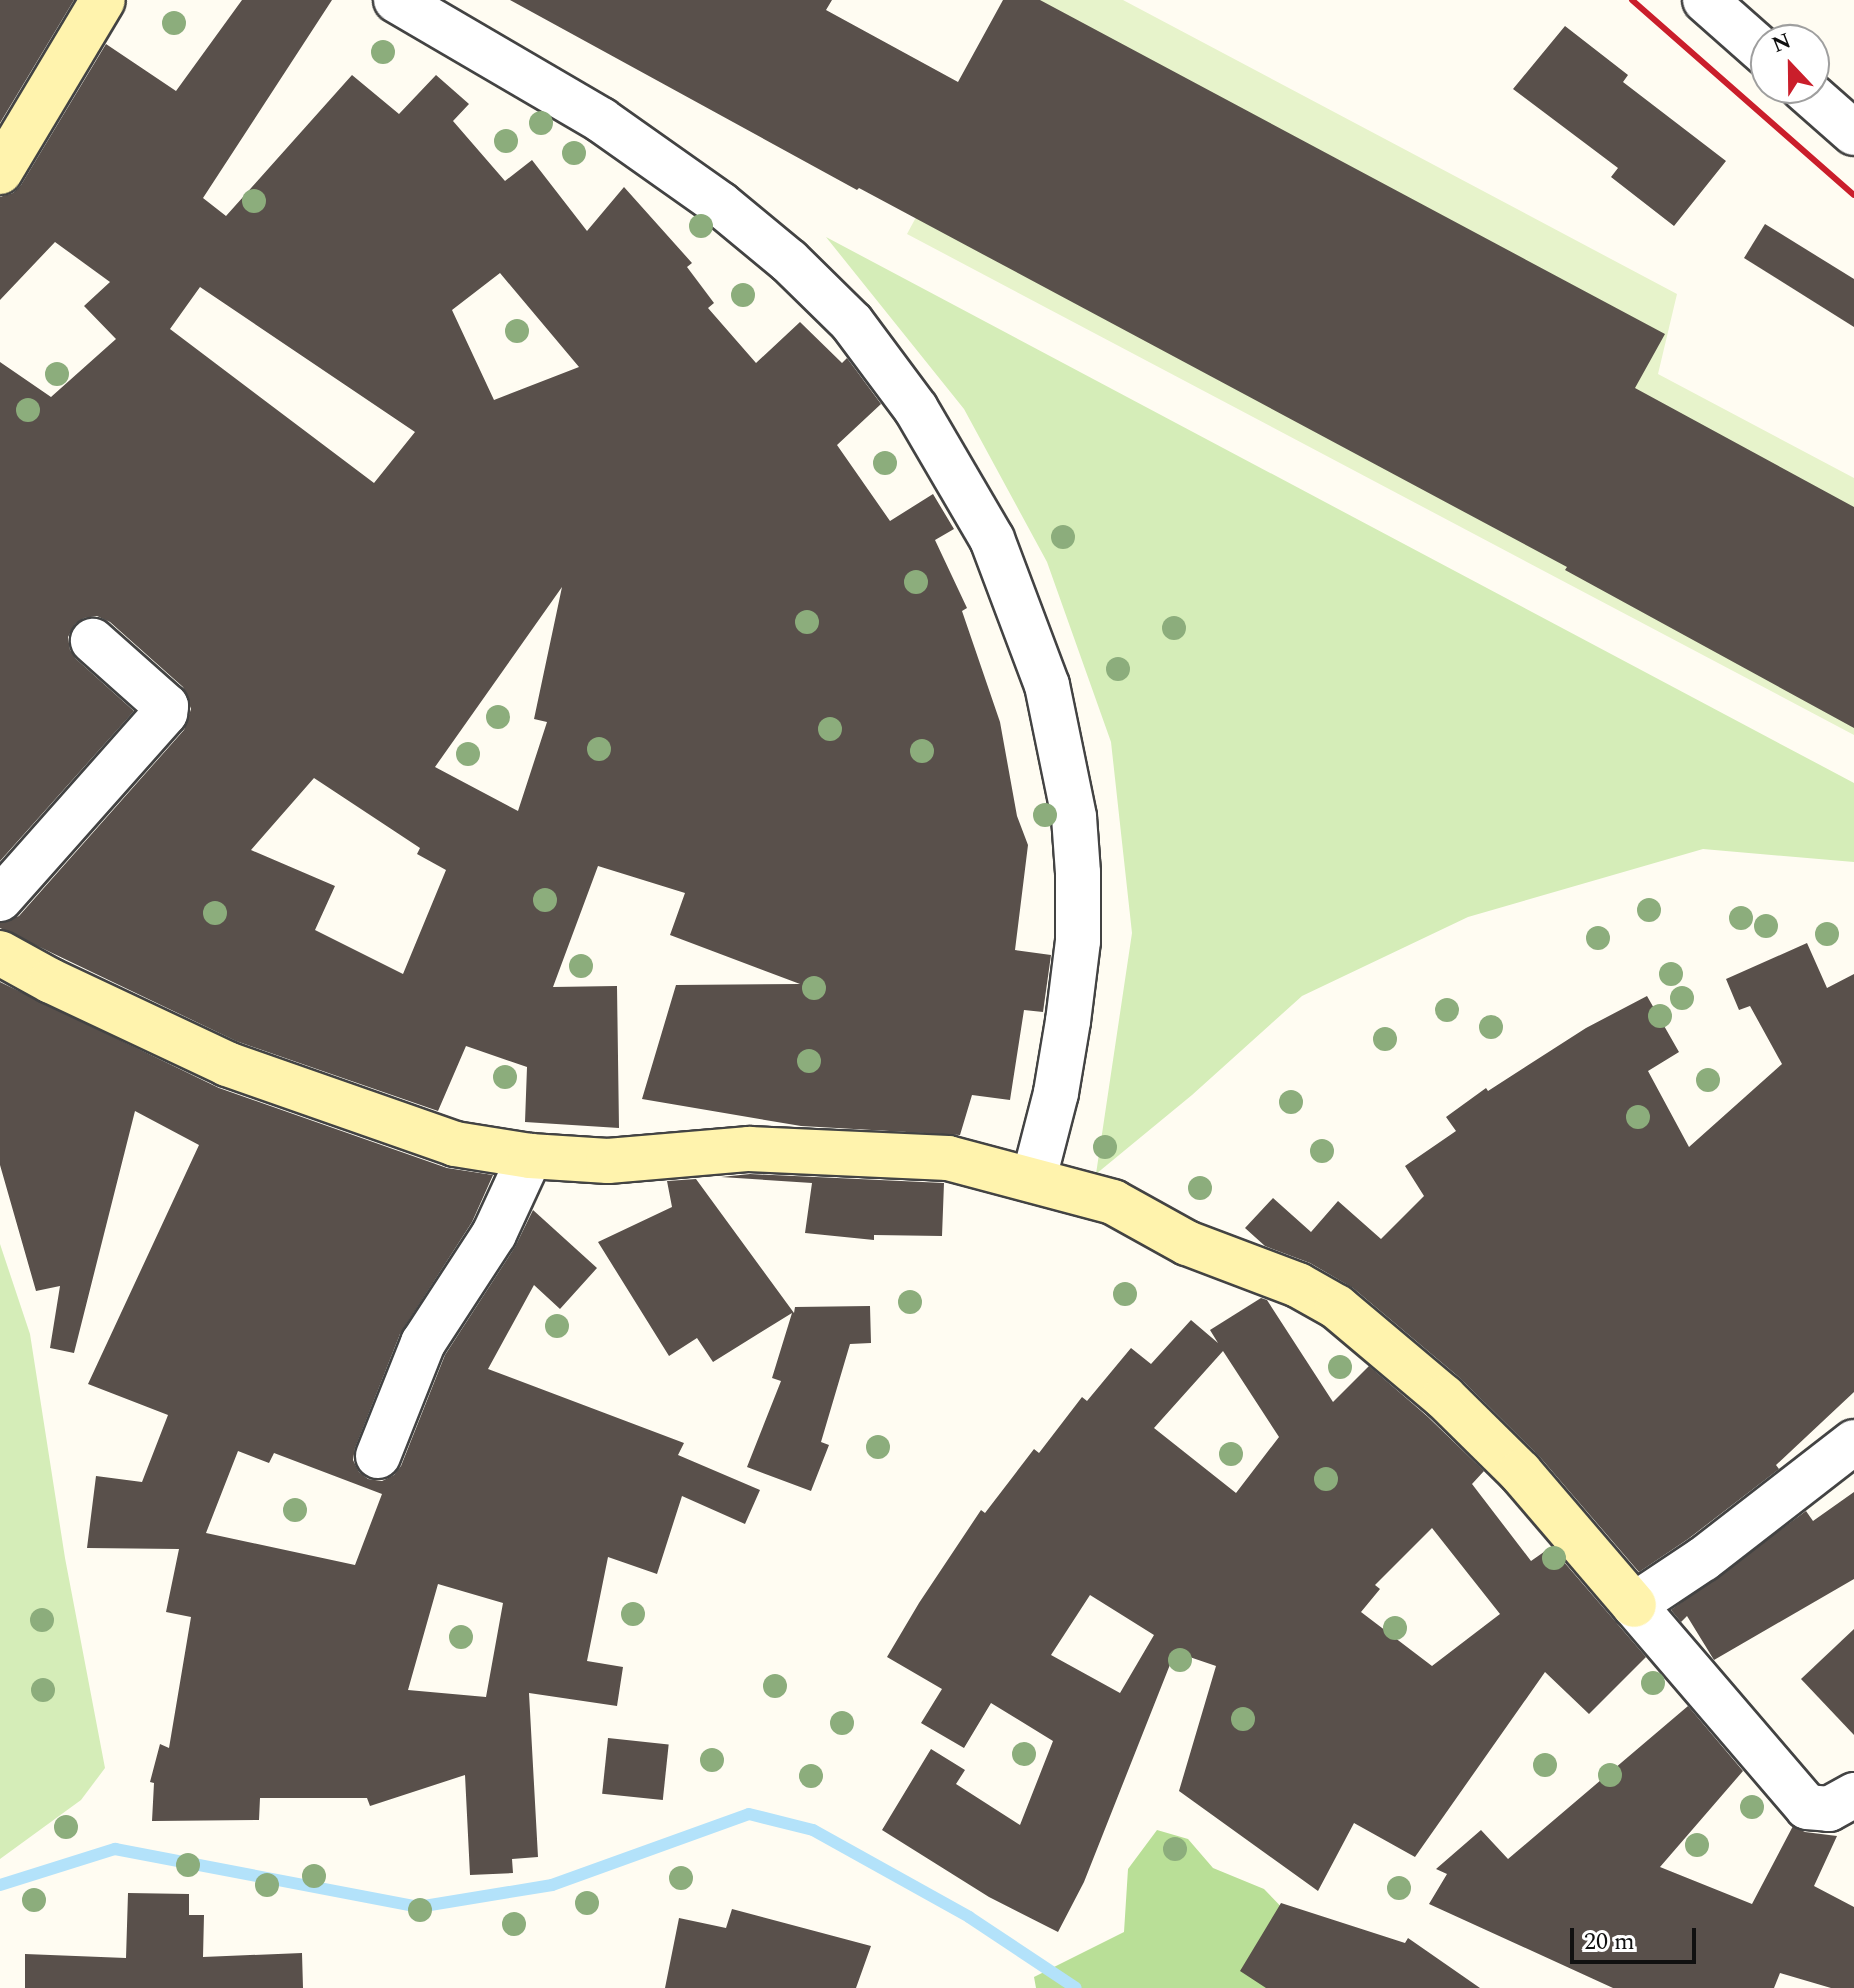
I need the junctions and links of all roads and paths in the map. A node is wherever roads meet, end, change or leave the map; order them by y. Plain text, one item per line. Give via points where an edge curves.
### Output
1 (103, 0) edge
2 (396, 0) edge
3 (1705, 0) edge
4 (1750, 40) edge
5 (1821, 104) edge
6 (1854, 133) edge
7 (0, 172) edge
8 (93, 641) dead end
9 (0, 899) edge
10 (0, 953) edge
11 (530, 1156) junction
12 (1034, 1178) junction
13 (1854, 1442) edge
14 (378, 1456) dead end
15 (1634, 1605) junction
16 (1854, 1795) edge

1 - 7 street
2 - 12 street via 601,120 720,204 789,261 852,323 916,409 992,539 1047,685 1074,817 1078,873 1078,941 1068,1021
3 - 4 street
5 - 6 street
8 - 9 street via 166,706 165,713
10 - 11 street via 227,1064 455,1144
11 - 12 street via 608,1161 749,1149 851,1151 948,1158
11 - 14 street via 494,1234 423,1343
12 - 15 street via 1113,1202 1187,1243 1298,1285 1337,1307 1444,1397 1520,1472
13 - 15 street via 1703,1559
15 - 16 street via 1807,1807 1829,1809

